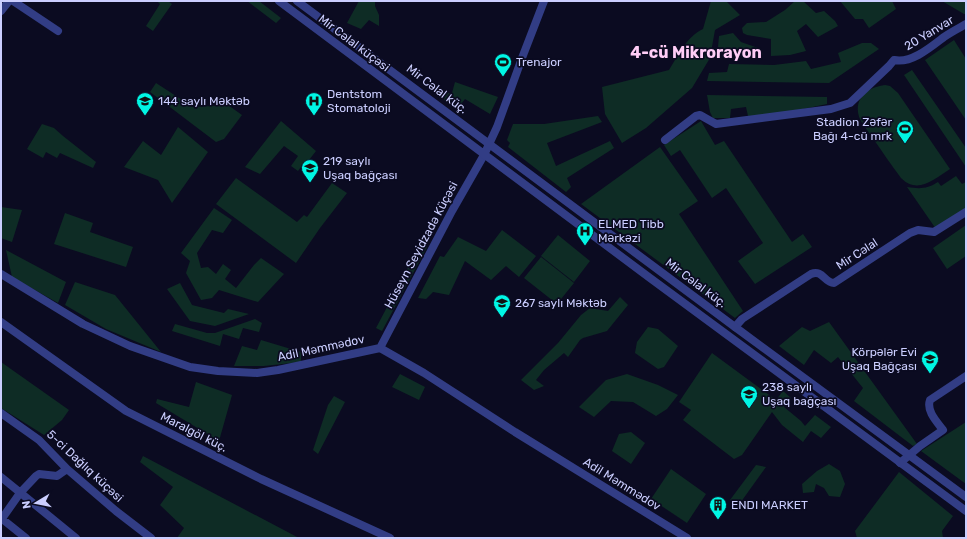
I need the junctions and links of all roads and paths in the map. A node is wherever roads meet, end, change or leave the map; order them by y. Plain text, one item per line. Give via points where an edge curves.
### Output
1 (9, 1) edge
2 (13, 1) edge
3 (279, 1) edge
4 (297, 1) edge
5 (544, 1) edge
6 (1, 11) edge
7 (966, 24) edge
8 (58, 31) dead end
9 (665, 140) dead end
10 (490, 144) junction
11 (472, 147) joint
12 (484, 155) junction
13 (966, 212) edge
14 (1, 274) edge
15 (1, 322) edge
16 (735, 327) junction
17 (380, 348) junction
18 (966, 376) edge
19 (1, 414) edge
20 (908, 455) junction
21 (900, 463) junction
22 (67, 469) junction
23 (1, 477) edge
24 (20, 493) junction
25 (966, 497) edge
26 (966, 511) edge
27 (1, 519) edge
28 (26, 538) edge
29 (76, 538) edge
30 (150, 538) edge
31 (390, 538) edge
32 (686, 538) edge

1 - 6 street
2 - 8 street
3 - 11 street, Mir Cəlal küçəsi
4 - 10 street, Mir Cəlal küç.
5 - 10 street, Hüseyn Seyidzadə Küçəsi
7 - 9 street, 20 Yanvar via 906,60 894,60 850,103 826,110 716,124 700,115
10 - 12 street, Hüseyn Seyidzadə Küçəsi
10 - 16 street, Mir Cəlal küç.
11 - 12 street, Mir Cəlal küç.
12 - 17 street, Hüseyn Seyidzadə Küçəsi
12 - 21 street, Mir Cəlal küç.
13 - 16 street, Mir Cəlal via 934,232 914,231 834,283 827,282 817,272 811,274 742,319
14 - 17 street, Adil Məmmədov via 83,324 130,346 190,367 257,373
15 - 31 street, Maralgöl küç. via 126,410 261,479
16 - 20 street, Mir Cəlal küç.
17 - 32 street, Adil Məmmədov
18 - 20 street via 930,400 930,411 943,430
19 - 22 street, 5-ci Dağlıq küçəsi via 39,440
20 - 21 street
20 - 25 street, Mir Cəlal küç.
21 - 26 street, Mir Cəlal küç.
22 - 24 street via 57,476 40,474
22 - 30 street, 5-ci Dağlıq küçəsi
23 - 24 street
24 - 27 street
24 - 29 street
27 - 28 street

